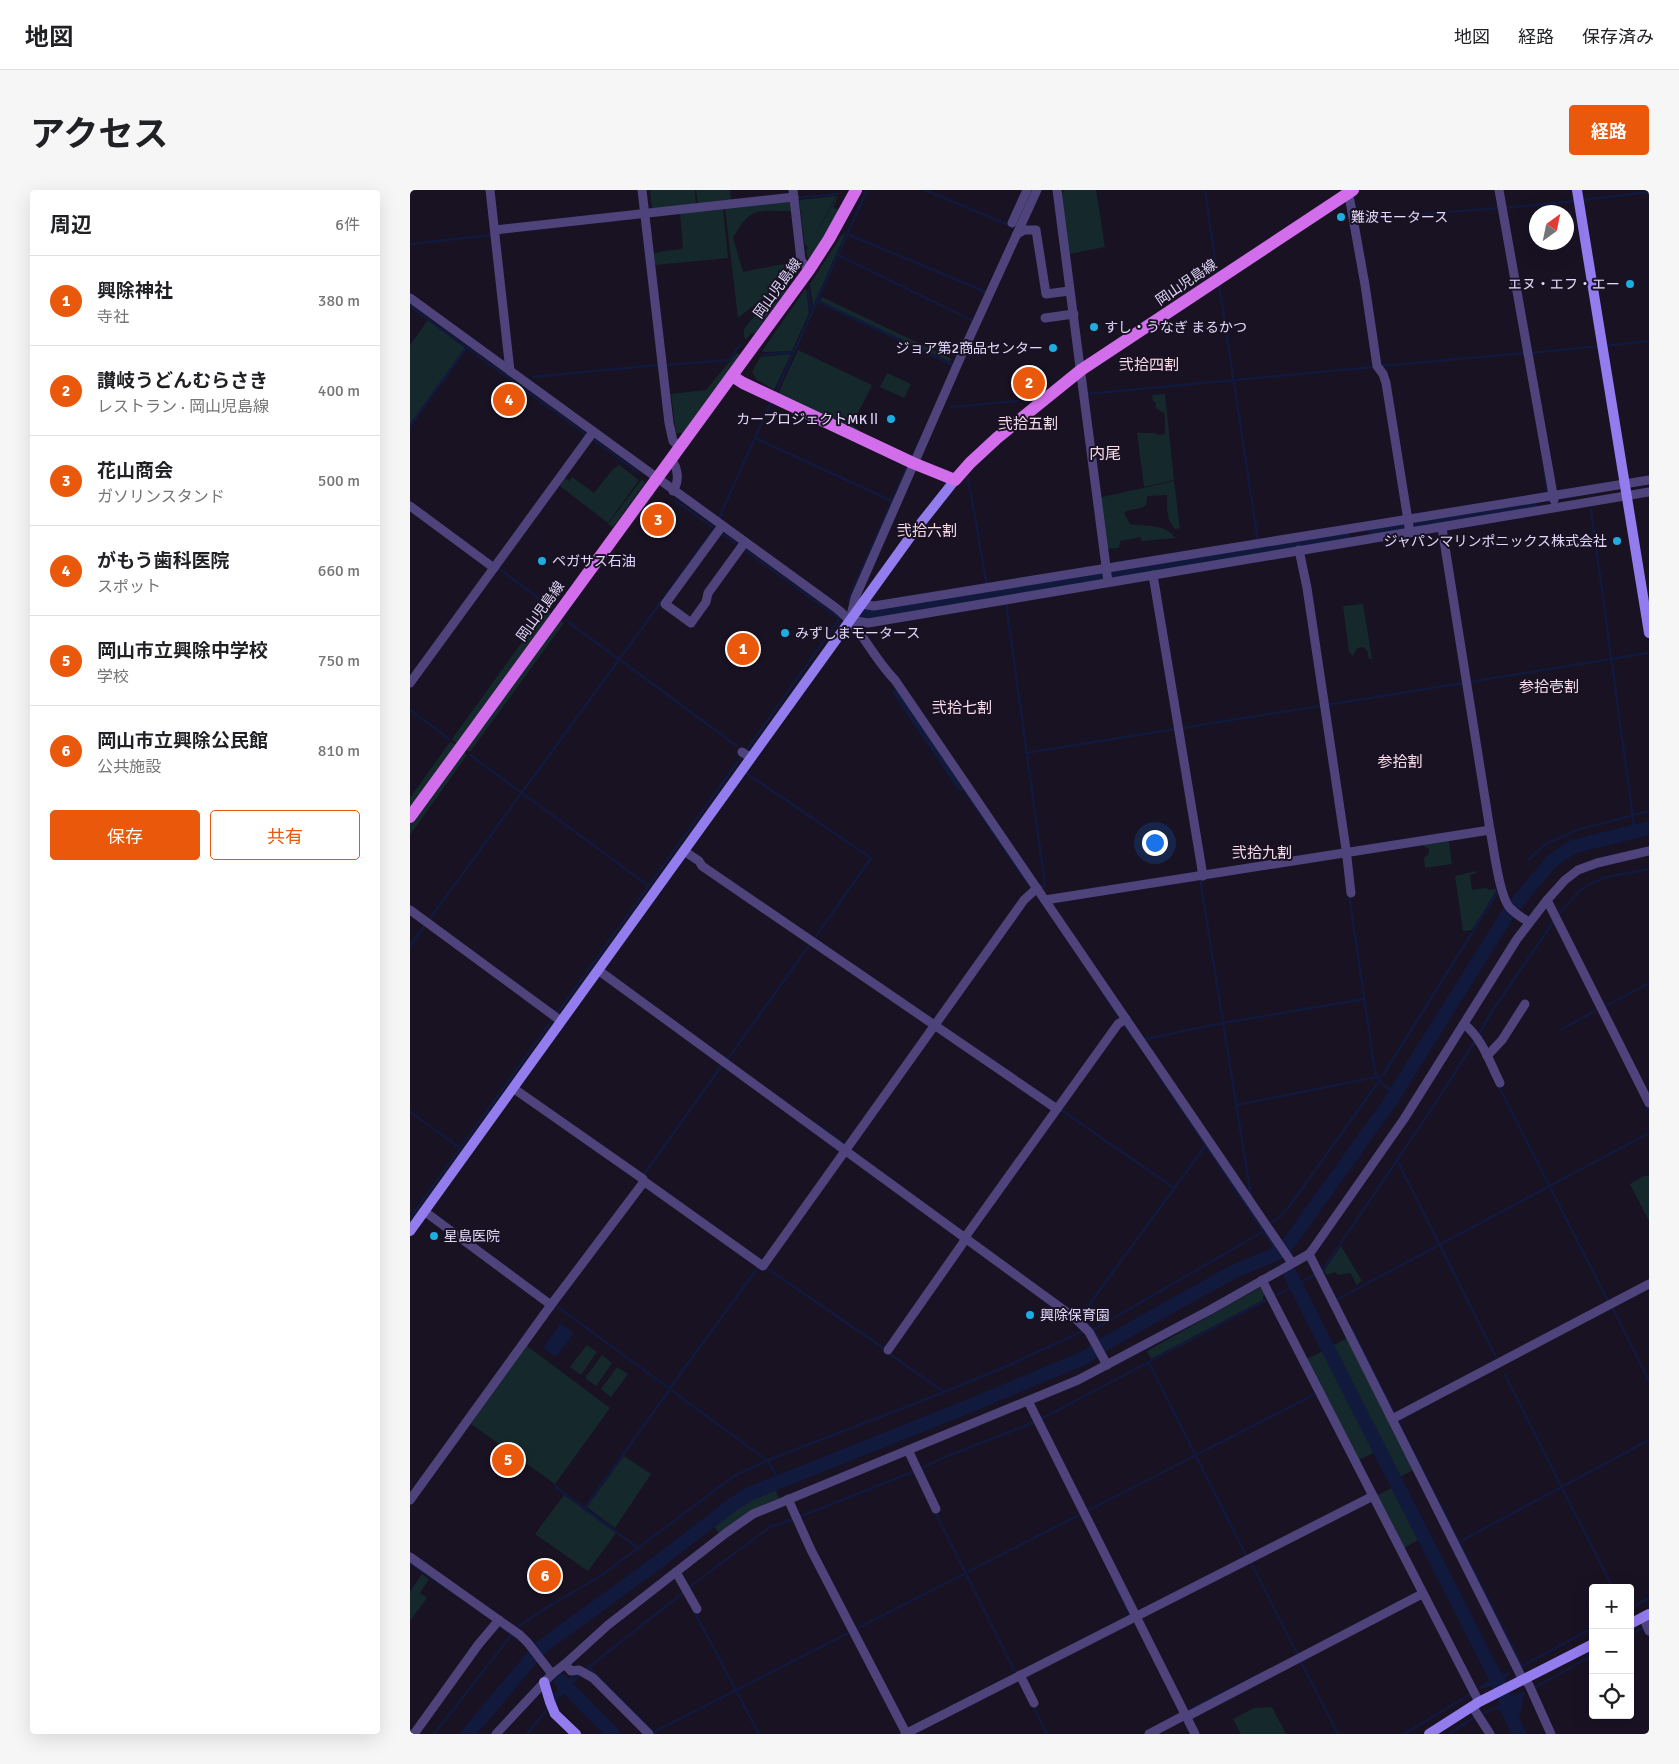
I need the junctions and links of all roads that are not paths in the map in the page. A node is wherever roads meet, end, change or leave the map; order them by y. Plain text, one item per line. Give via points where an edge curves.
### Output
1 (490, 190) edge
2 (642, 190) edge
3 (856, 190) edge
4 (1027, 190) edge
5 (1037, 190) edge
6 (1057, 190) edge
7 (1499, 190) edge
8 (1577, 190) edge
9 (1350, 191) edge
10 (794, 193) edge
11 (645, 214) junction
12 (1012, 223) dead end
13 (495, 230) junction
14 (1017, 234) junction
15 (809, 270) junction
16 (1067, 291) dead end
17 (410, 298) edge
18 (1071, 315) junction
19 (1045, 318) dead end
20 (1081, 370) junction
21 (510, 371) junction
22 (732, 376) junction
23 (591, 435) junction
24 (680, 446) junction
25 (671, 459) junction
26 (912, 462) junction
27 (657, 478) junction
28 (955, 480) junction
29 (1649, 480) edge
30 (1625, 489) junction
31 (673, 491) junction
32 (1649, 492) edge
33 (1552, 499) junction
34 (410, 506) edge
35 (1408, 525) junction
36 (1442, 528) junction
37 (720, 529) junction
38 (742, 546) junction
39 (1300, 550) junction
40 (1211, 557) junction
41 (1182, 562) junction
42 (494, 568) junction
43 (1105, 573) junction
44 (1153, 574) junction
45 (868, 605) dead end
46 (850, 620) junction
47 (1649, 634) edge
48 (410, 683) edge
49 (410, 817) edge
50 (1490, 830) junction
51 (684, 851) junction
52 (1649, 851) edge
53 (1345, 854) junction
54 (1201, 876) junction
55 (1034, 890) junction
56 (1352, 893) dead end
57 (1045, 900) junction
58 (1547, 900) junction
59 (410, 910) edge
60 (1528, 922) junction
61 (598, 970) junction
62 (1525, 1004) dead end
63 (557, 1017) junction
64 (1123, 1021) junction
65 (1464, 1024) junction
66 (935, 1026) junction
67 (1487, 1056) junction
68 (1500, 1083) dead end
69 (513, 1088) junction
70 (1649, 1103) edge
71 (1058, 1108) junction
72 (847, 1150) junction
73 (643, 1183) junction
74 (424, 1211) junction
75 (410, 1231) edge
76 (966, 1237) junction
77 (1309, 1254) junction
78 (1291, 1261) junction
79 (1262, 1280) junction
80 (1649, 1284) edge
81 (551, 1305) junction
82 (888, 1350) dead end
83 (1107, 1365) junction
84 (1028, 1402) junction
85 (1395, 1418) junction
86 (908, 1450) junction
87 (1371, 1497) junction
88 (788, 1499) junction
89 (410, 1500) edge
90 (936, 1509) dead end
91 (410, 1557) edge
92 (676, 1572) junction
93 (1422, 1594) junction
94 (697, 1609) dead end
95 (1135, 1616) junction
96 (497, 1622) junction
97 (1647, 1623) edge
98 (1634, 1624) edge
99 (1589, 1646) edge
100 (566, 1664) junction
101 (1520, 1672) junction
102 (552, 1674) junction
103 (1020, 1675) junction
104 (544, 1682) junction
105 (1034, 1703) dead end
106 (1476, 1704) junction
107 (1184, 1715) junction
108 (414, 1734) edge
109 (496, 1734) edge
110 (576, 1734) edge
111 (649, 1734) edge
112 (905, 1734) edge
113 (1149, 1734) edge
114 (1195, 1734) edge
115 (1429, 1734) edge
116 (1490, 1734) edge
117 (1551, 1734) edge

1 - 13 street
2 - 11 street
3 - 15 main road, 岡山児島線
4 - 12 street
5 - 14 street
6 - 18 street
7 - 33 street
8 - 30 street
9 - 20 main road, 岡山児島線
9 - 35 street via 1377,366 1386,383
10 - 11 street
10 - 15 street via 801,260
11 - 13 street
11 - 24 street via 669,423 673,441
13 - 21 street
14 - 16 street via 1036,230 1046,294
14 - 26 street
15 - 22 main road, 岡山児島線
17 - 21 street
18 - 19 street
18 - 20 street
20 - 28 main road, 岡山児島線 via 997,438
20 - 43 street
21 - 23 street
22 - 24 main road, 岡山児島線
22 - 26 main road
23 - 27 street
23 - 42 street
24 - 25 main road, 岡山児島線
25 - 27 main road, 岡山児島線
25 - 31 street via 677,474
26 - 28 main road
26 - 46 street via 855,598
27 - 31 street
27 - 49 main road, 岡山児島線
28 - 46 street
29 - 30 street
30 - 32 street
30 - 33 street
30 - 47 street
31 - 37 street
33 - 35 street
33 - 36 street
34 - 42 street
35 - 36 street
35 - 39 street
35 - 40 street via 1258,544
36 - 50 street
37 - 38 street
37 - 38 street via 665,604 691,622
38 - 46 street
39 - 40 street
39 - 53 street
40 - 41 street
40 - 41 street
41 - 43 street
41 - 44 street
42 - 48 street
43 - 44 street
43 - 45 street
43 - 46 street via 868,622
44 - 54 street
46 - 51 street via 746,755
46 - 55 street via 894,680
50 - 53 street
50 - 60 street via 1503,894 1511,909
51 - 61 street
51 - 66 street
52 - 58 street via 1578,870
53 - 54 street
53 - 56 street
54 - 57 street
55 - 57 street
55 - 66 street
57 - 64 street
58 - 60 street
58 - 70 street
59 - 63 street
60 - 65 street
61 - 63 street
61 - 72 street
62 - 67 street via 1502,1040
63 - 69 street
64 - 71 street
64 - 78 street
65 - 67 street
65 - 77 street via 1404,1119
66 - 71 street
66 - 72 street
67 - 68 street
69 - 73 street via 643,1179
69 - 74 street
71 - 76 street
72 - 73 street via 763,1266 646,1182
72 - 76 street
73 - 81 street
74 - 75 street
74 - 81 street
76 - 82 street
76 - 83 street via 1086,1328
77 - 78 street
77 - 85 street
78 - 79 street
79 - 83 street
79 - 87 street
80 - 85 street
81 - 89 street
83 - 84 street
84 - 86 street
84 - 95 street
85 - 101 street
86 - 88 street
86 - 90 street
87 - 93 street
87 - 95 street
88 - 92 street via 744,1519
88 - 112 street
91 - 96 street
92 - 94 street
92 - 100 street via 608,1625
93 - 106 street
93 - 107 street
95 - 103 street
95 - 107 street
96 - 102 street via 515,1631
96 - 108 street
97 - 98 street
99 - 101 street
100 - 102 street
100 - 111 street via 571,1671 582,1671 593,1678
101 - 106 street via 1503,1690
101 - 117 street
102 - 104 street
103 - 105 street
103 - 112 street
104 - 109 street
104 - 110 street via 555,1714
106 - 115 street
106 - 116 street
107 - 113 street
107 - 114 street

